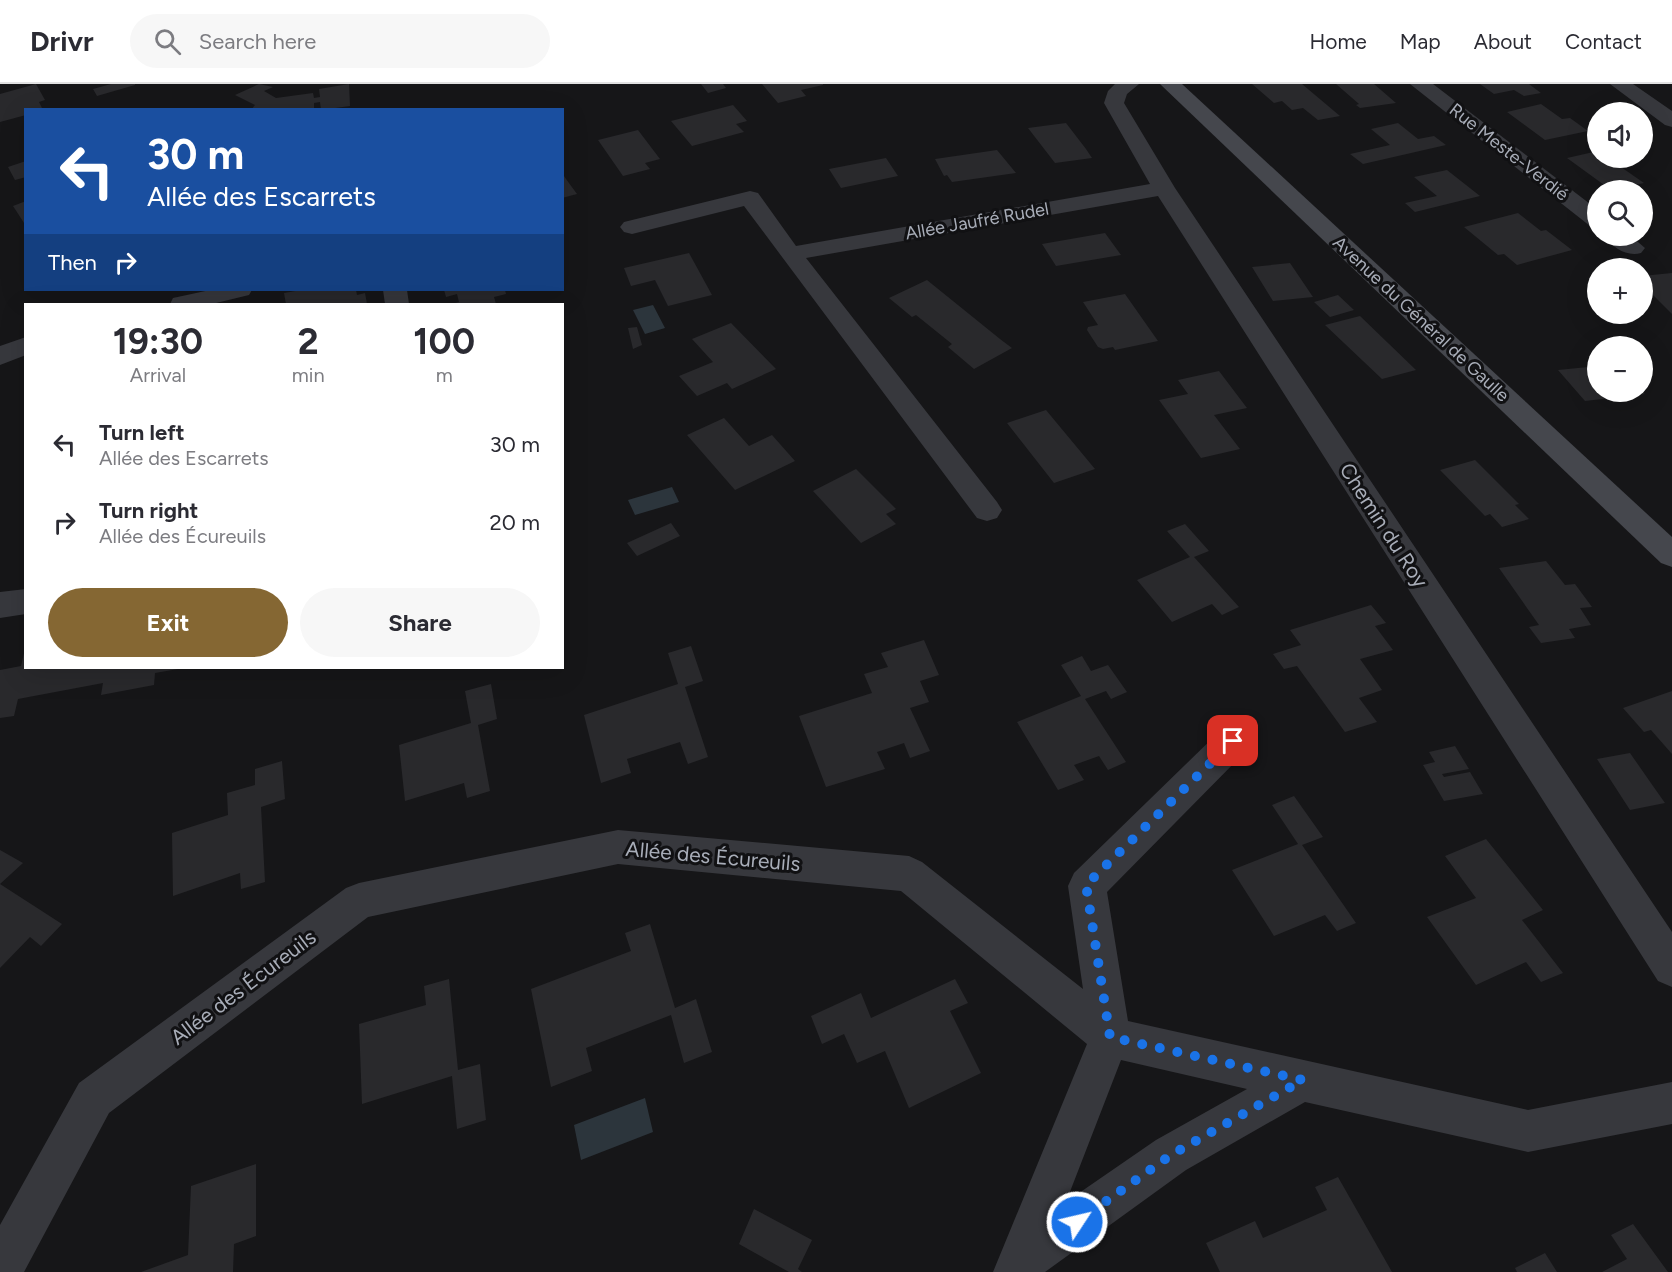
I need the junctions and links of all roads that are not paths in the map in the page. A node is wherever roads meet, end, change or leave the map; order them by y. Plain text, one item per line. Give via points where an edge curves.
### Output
1 (1129, 84) edge
2 (1170, 84) edge
3 (1420, 84) edge
4 (1620, 84) edge
5 (1672, 121) edge
6 (1164, 188) junction
7 (1587, 213) edge
8 (632, 227) dead end
9 (790, 254) junction
10 (236, 291) edge
11 (186, 303) edge
12 (24, 345) edge
13 (0, 356) edge
14 (987, 510) dead end
15 (1672, 555) edge
16 (24, 601) edge
17 (0, 605) edge
18 (1233, 741) dead end
19 (1672, 967) edge
20 (1110, 1037) junction
21 (1303, 1080) junction
22 (1672, 1103) edge
23 (1018, 1267) edge
24 (0, 1270) edge

1 - 6 street, Chemin du Roy via 1118,91 1114,103
2 - 15 main road, Avenue du Général de Gaulle
3 - 7 street, Rue Meste-Verdié
4 - 5 street
6 - 9 street, Allée Jaufré Rudel
6 - 19 street, Chemin du Roy
8 - 9 street via 750,198
9 - 14 street
10 - 11 street
12 - 13 street
16 - 17 street
18 - 20 street via 1086,885
20 - 21 street
20 - 23 street
20 - 24 street, Allée des Écureuils via 909,874 618,847 359,901 94,1098
21 - 22 street via 1528,1131
21 - 23 street via 1171,1155

